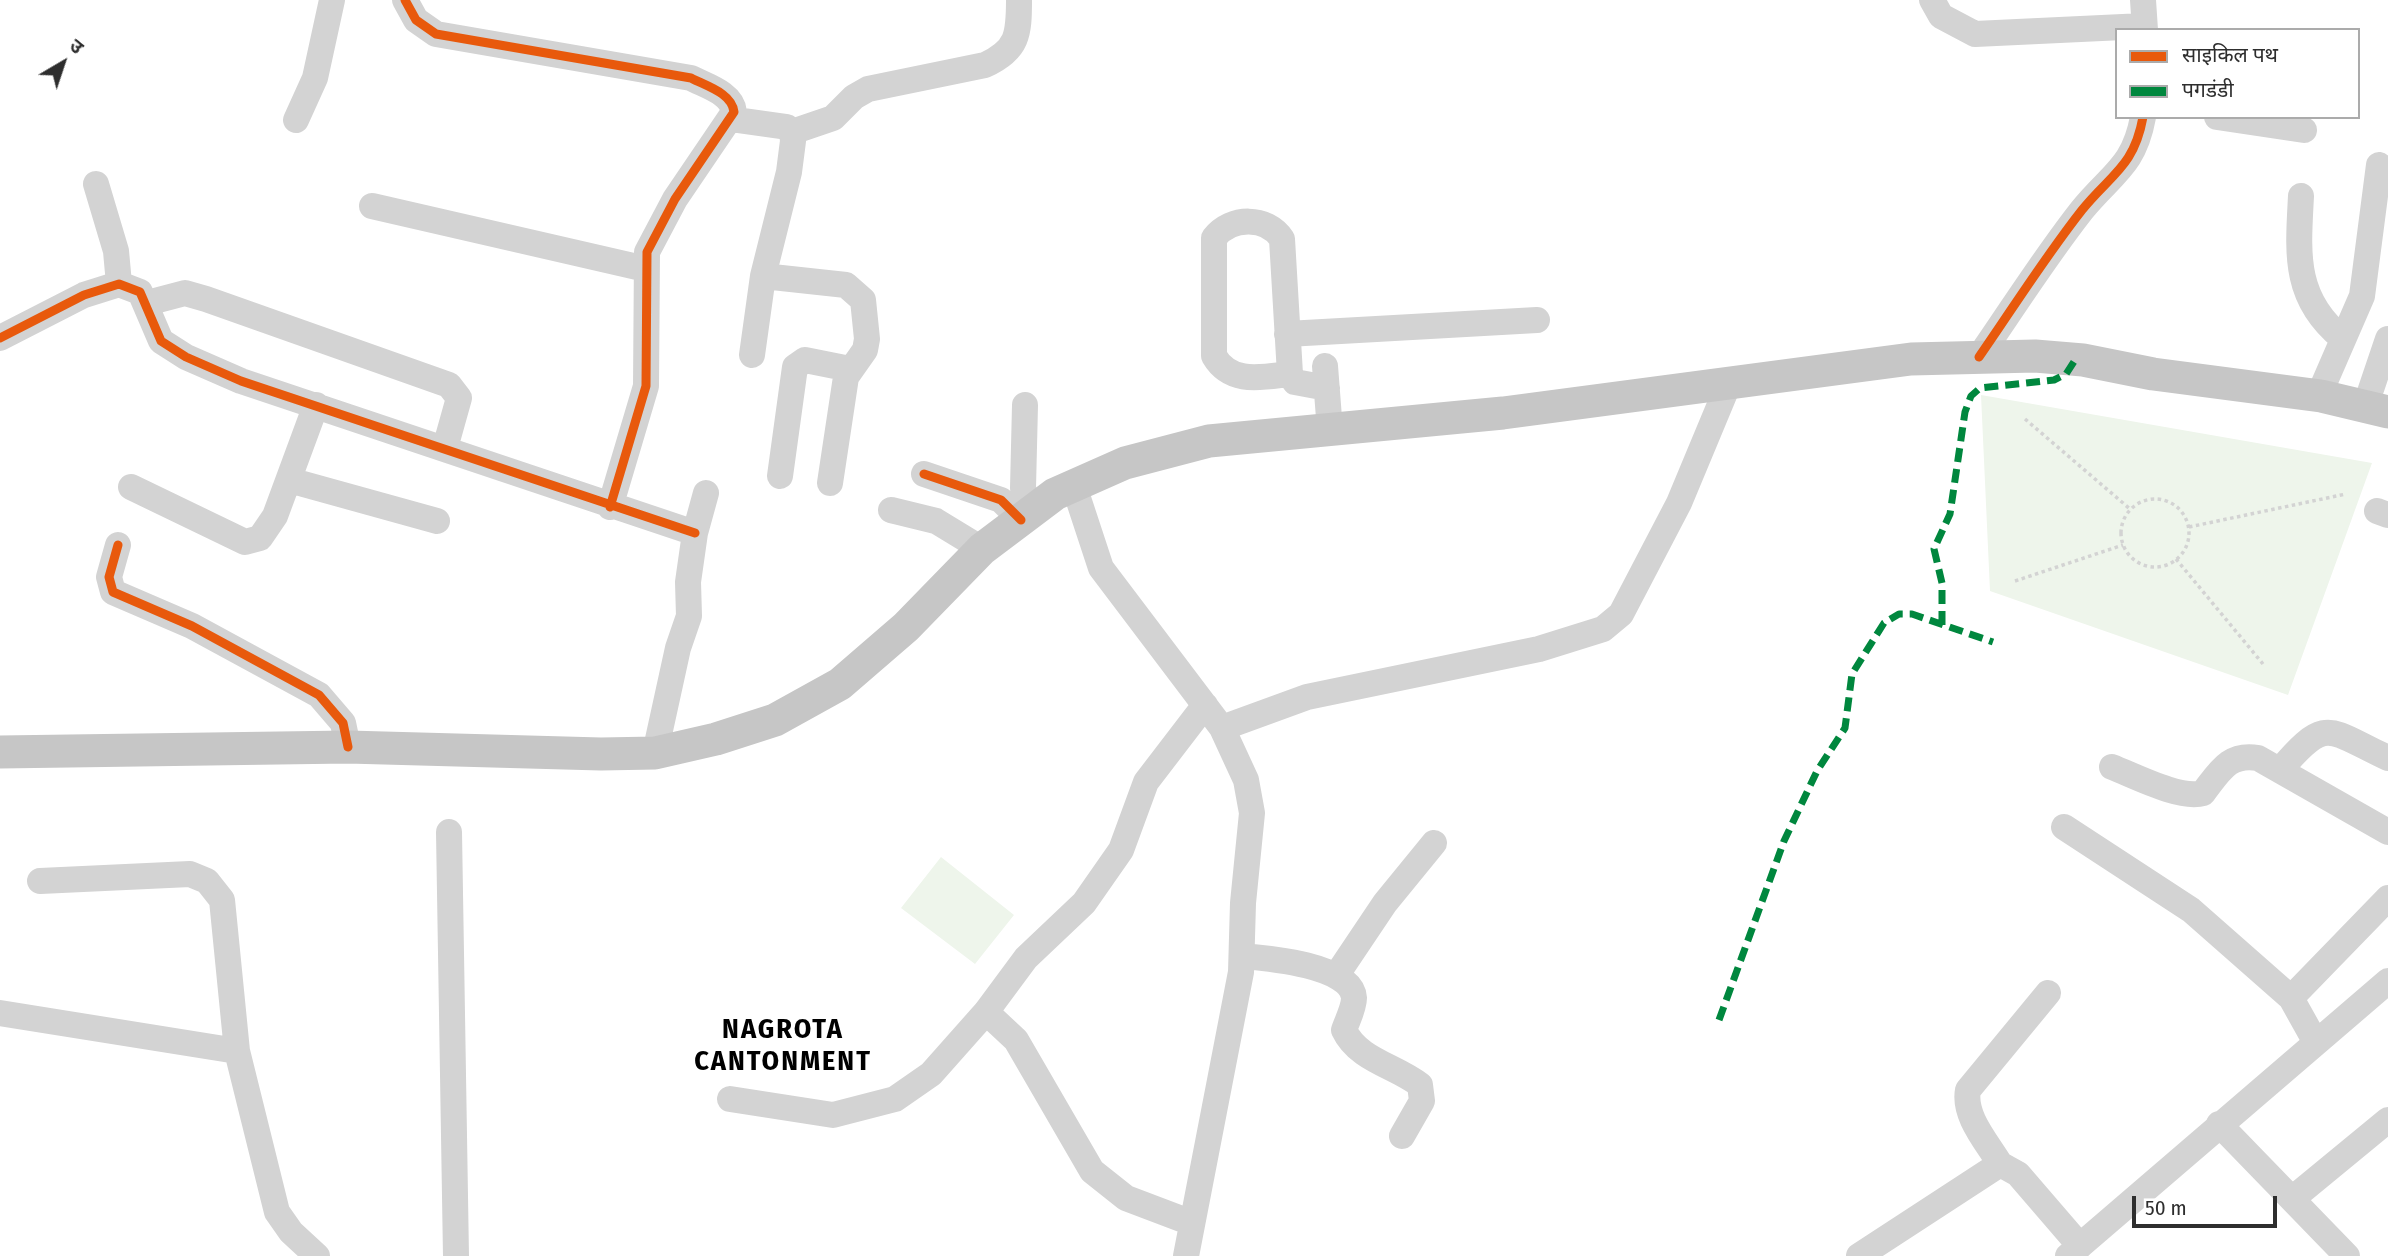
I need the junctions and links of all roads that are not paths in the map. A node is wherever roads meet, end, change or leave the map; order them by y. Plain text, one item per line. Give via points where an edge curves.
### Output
1 (332, 0) edge
2 (405, 0) edge
3 (1019, 0) edge
4 (1932, 0) edge
5 (2144, 19) edge
6 (730, 119) junction
7 (2143, 119) edge
8 (2230, 119) edge
9 (296, 120) dead end
10 (2304, 130) dead end
11 (792, 132) junction
12 (2379, 165) dead end
13 (96, 184) dead end
14 (2301, 196) dead end
15 (372, 206) dead end
16 (646, 269) junction
17 (763, 276) junction
18 (120, 284) junction
19 (147, 303) junction
20 (1537, 320) dead end
21 (1287, 334) junction
22 (0, 338) edge
23 (2342, 338) junction
24 (2388, 339) edge
25 (752, 355) dead end
26 (1979, 357) junction
27 (850, 369) junction
28 (1290, 374) junction
29 (1729, 383) junction
30 (2319, 395) junction
31 (316, 405) junction
32 (1025, 405) dead end
33 (2377, 410) edge
34 (1330, 431) junction
35 (445, 448) junction
36 (924, 474) dead end
37 (780, 476) dead end
38 (289, 480) junction
39 (830, 483) dead end
40 (1074, 486) junction
41 (131, 487) dead end
42 (706, 493) dead end
43 (610, 507) junction
44 (891, 510) dead end
45 (1026, 516) junction
46 (437, 521) dead end
47 (695, 533) junction
48 (118, 545) dead end
49 (982, 549) junction
50 (1205, 705) junction
51 (1222, 728) junction
52 (348, 747) junction
53 (0, 752) edge
54 (655, 752) junction
55 (2388, 758) edge
56 (2112, 767) dead end
57 (2281, 769) junction
58 (2064, 827) dead end
59 (449, 832) dead end
60 (2388, 832) edge
61 (1434, 843) dead end
62 (40, 881) dead end
63 (2388, 898) edge
64 (1242, 956) junction
65 (1336, 976) junction
66 (2388, 981) edge
67 (2048, 993) dead end
68 (2291, 999) junction
69 (986, 1012) junction
70 (0, 1013) edge
71 (2315, 1041) junction
72 (237, 1051) junction
73 (730, 1099) dead end
74 (2388, 1120) edge
75 (2219, 1124) junction
76 (1402, 1136) dead end
77 (2000, 1164) junction
78 (2292, 1199) junction
79 (1192, 1223) junction
80 (2074, 1251) edge
81 (317, 1256) edge
82 (456, 1256) edge
83 (1186, 1256) edge
84 (1859, 1256) edge
85 (2347, 1256) edge

1 - 9 street via 315,78
2 - 6 street via 426,29 452,39 691,78 724,95 733,105
3 - 11 street via 1015,40 1001,58 868,89 832,118
4 - 5 street via 1941,16 1975,34
6 - 11 street via 779,124
6 - 16 street via 653,236
7 - 26 street via 2127,163 2083,209
8 - 10 street
11 - 17 street via 789,172
12 - 23 street via 2362,296
13 - 18 street via 116,251
14 - 23 street via 2298,256 2314,312
15 - 16 street
16 - 43 street via 646,387
17 - 25 street
17 - 27 street via 846,285 855,291 863,300 867,339 865,350
18 - 19 street via 140,292
18 - 22 street via 84,295
19 - 31 street via 161,341 172,349 242,381
19 - 35 street via 185,293 449,385 460,398
20 - 21 street
21 - 28 street
21 - 28 street via 1282,239 1275,228 1244,222 1219,233 1212,257 1214,356 1228,372 1246,379
23 - 30 street
24 - 33 street
26 - 29 main road via 1897,361
26 - 30 main road via 2083,360 2153,374
27 - 37 street via 805,360 795,367
27 - 39 street
28 - 34 street via 1295,382 1326,377
29 - 34 main road
29 - 51 street via 1679,503 1621,614 1603,629 1539,649 1307,697
30 - 33 main road
31 - 35 street
31 - 38 street
32 - 45 street
34 - 40 main road via 1209,441 1125,463
35 - 43 street
36 - 45 street via 1001,500
38 - 41 street via 267,531 245,542
38 - 46 street
40 - 45 main road
40 - 50 street via 1101,568
42 - 47 street
43 - 47 street
44 - 49 street via 936,521
45 - 49 main road
47 - 54 street via 689,616
48 - 52 street via 109,577 113,592 192,626 319,695 343,723
49 - 54 main road via 906,627 840,684 775,720
50 - 51 street
50 - 69 street via 1146,782 1121,850 1084,903 1026,958
51 - 64 street via 1246,780 1252,813
52 - 53 main road
52 - 54 main road
55 - 57 street via 2322,731 2308,738
56 - 57 street via 2184,794 2203,793 2226,762 2237,757 2258,758
57 - 60 street
58 - 68 street via 2191,910
59 - 82 street
61 - 65 street via 1385,903
62 - 72 street via 190,874 206,881 222,900
63 - 68 street
64 - 65 street via 1293,961
64 - 79 street
65 - 76 street via 1349,986 1354,998 1344,1030 1348,1038 1420,1085 1422,1101
66 - 71 street
67 - 77 street via 1968,1090 1966,1102 1972,1118
68 - 71 street
69 - 73 street via 931,1074 895,1099 833,1115
69 - 79 street via 1016,1040 1092,1171 1126,1198
70 - 72 street
71 - 75 street
72 - 81 street via 277,1212
74 - 78 street
75 - 78 street
75 - 80 street
77 - 80 street via 2018,1174
77 - 84 street
78 - 85 street
79 - 83 street

